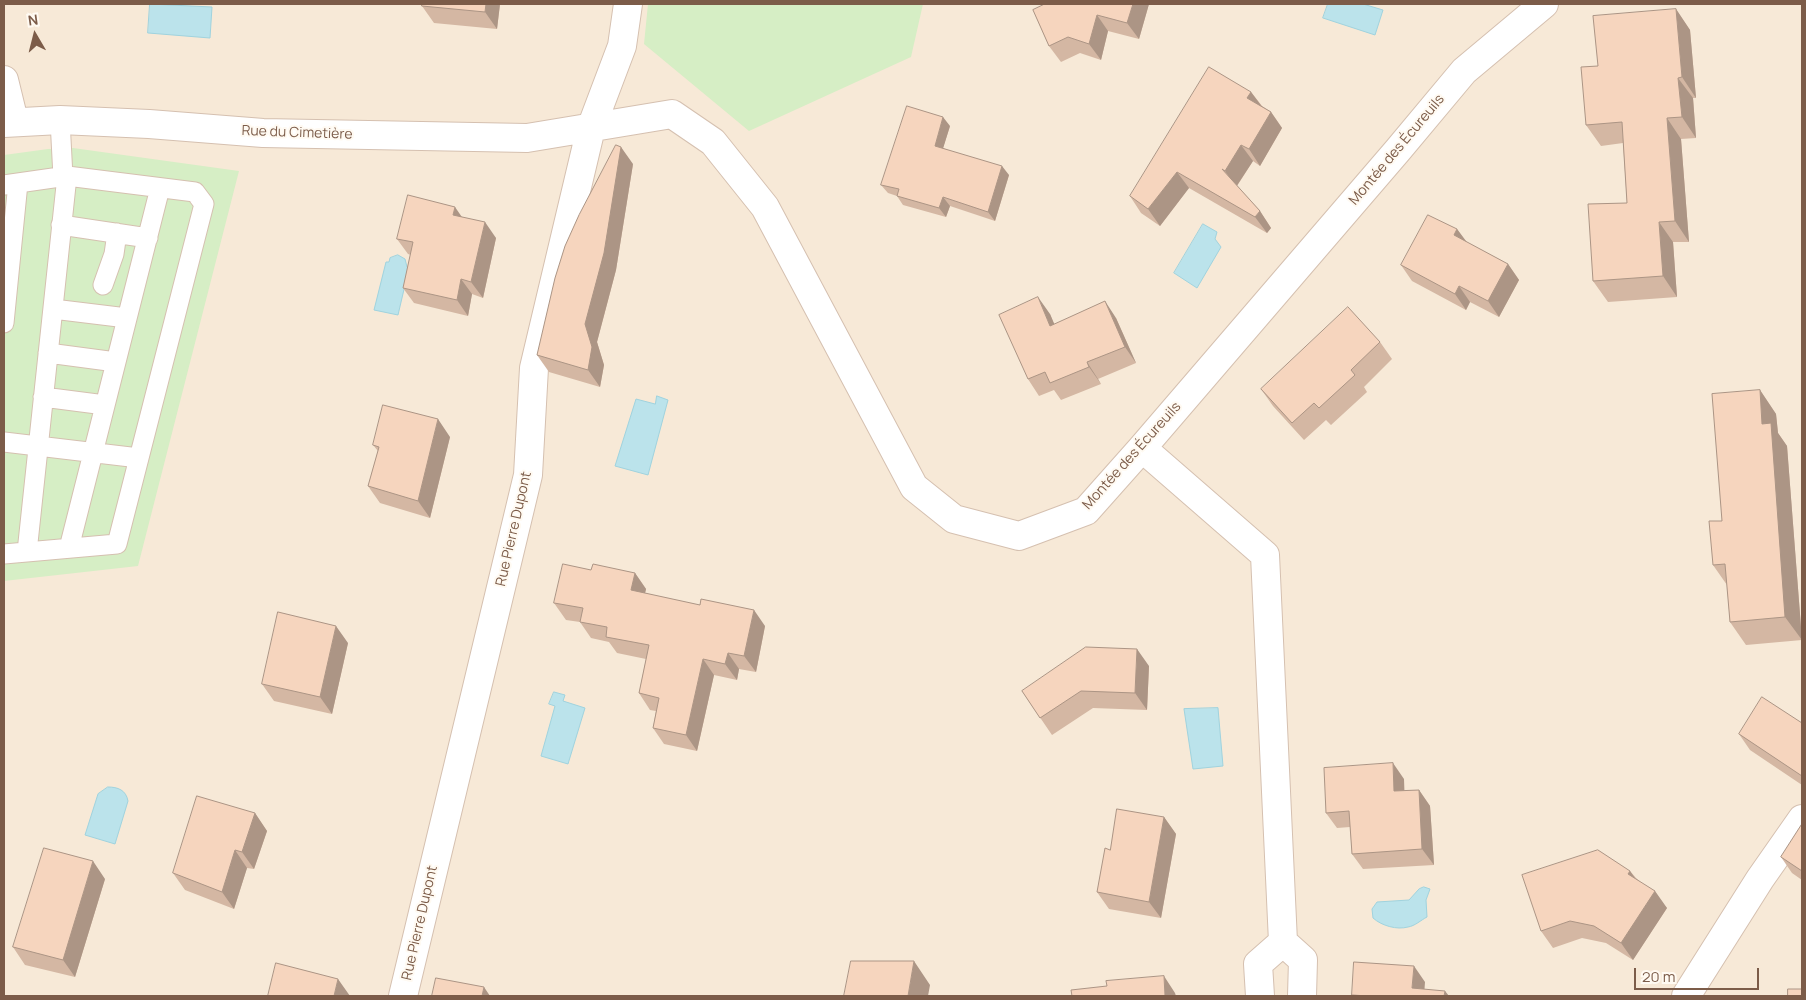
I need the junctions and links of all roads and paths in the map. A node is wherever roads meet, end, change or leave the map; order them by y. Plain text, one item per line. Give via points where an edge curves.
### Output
1 (628, 4) edge
2 (1544, 4) edge
3 (4, 80) edge
4 (60, 120) junction
5 (9, 122) edge
6 (591, 128) junction
7 (65, 176) junction
8 (11, 184) edge
9 (160, 188) junction
10 (61, 225) junction
11 (117, 233) junction
12 (148, 238) junction
13 (103, 285) dead end
14 (52, 309) junction
15 (127, 318) junction
16 (4, 323) edge
17 (48, 353) junction
18 (116, 362) junction
19 (43, 397) junction
20 (105, 405) junction
21 (4, 442) edge
22 (38, 446) junction
23 (1142, 448) junction
24 (93, 453) junction
25 (139, 458) junction
26 (69, 548) junction
27 (27, 552) junction
28 (4, 554) edge
29 (1802, 819) edge
30 (1282, 942) junction
31 (403, 996) edge
32 (1260, 996) edge
33 (1302, 996) edge
34 (1686, 996) edge

1 - 6 street, Rue Pierre Dupont via 622,46
2 - 23 street, Montée des Écureuils via 1464,71
3 - 5 street
4 - 5 street, Rue du Cimetière
4 - 6 street, Rue du Cimetière via 263,133 526,138
4 - 7 lane
6 - 23 street, Montée des Écureuils via 672,114 713,142 765,207 914,487 954,519 1019,536 1086,511
6 - 31 street, Rue Pierre Dupont via 534,368 528,475
7 - 8 lane
7 - 9 lane
7 - 10 lane
8 - 16 lane
9 - 12 lane
9 - 25 lane via 196,192 204,204
10 - 11 lane
10 - 14 lane
11 - 12 lane
11 - 13 lane via 114,254
12 - 15 lane
14 - 15 lane
14 - 17 lane
15 - 18 lane
17 - 18 lane
17 - 19 lane
18 - 20 lane
19 - 20 lane
19 - 22 lane
20 - 24 lane
21 - 22 lane
22 - 24 lane
22 - 27 lane
23 - 30 street via 1265,556
24 - 25 lane
24 - 26 lane
25 - 26 lane via 117,544
26 - 27 lane
27 - 28 lane
29 - 34 street
30 - 32 street via 1258,964
30 - 33 street via 1303,960

